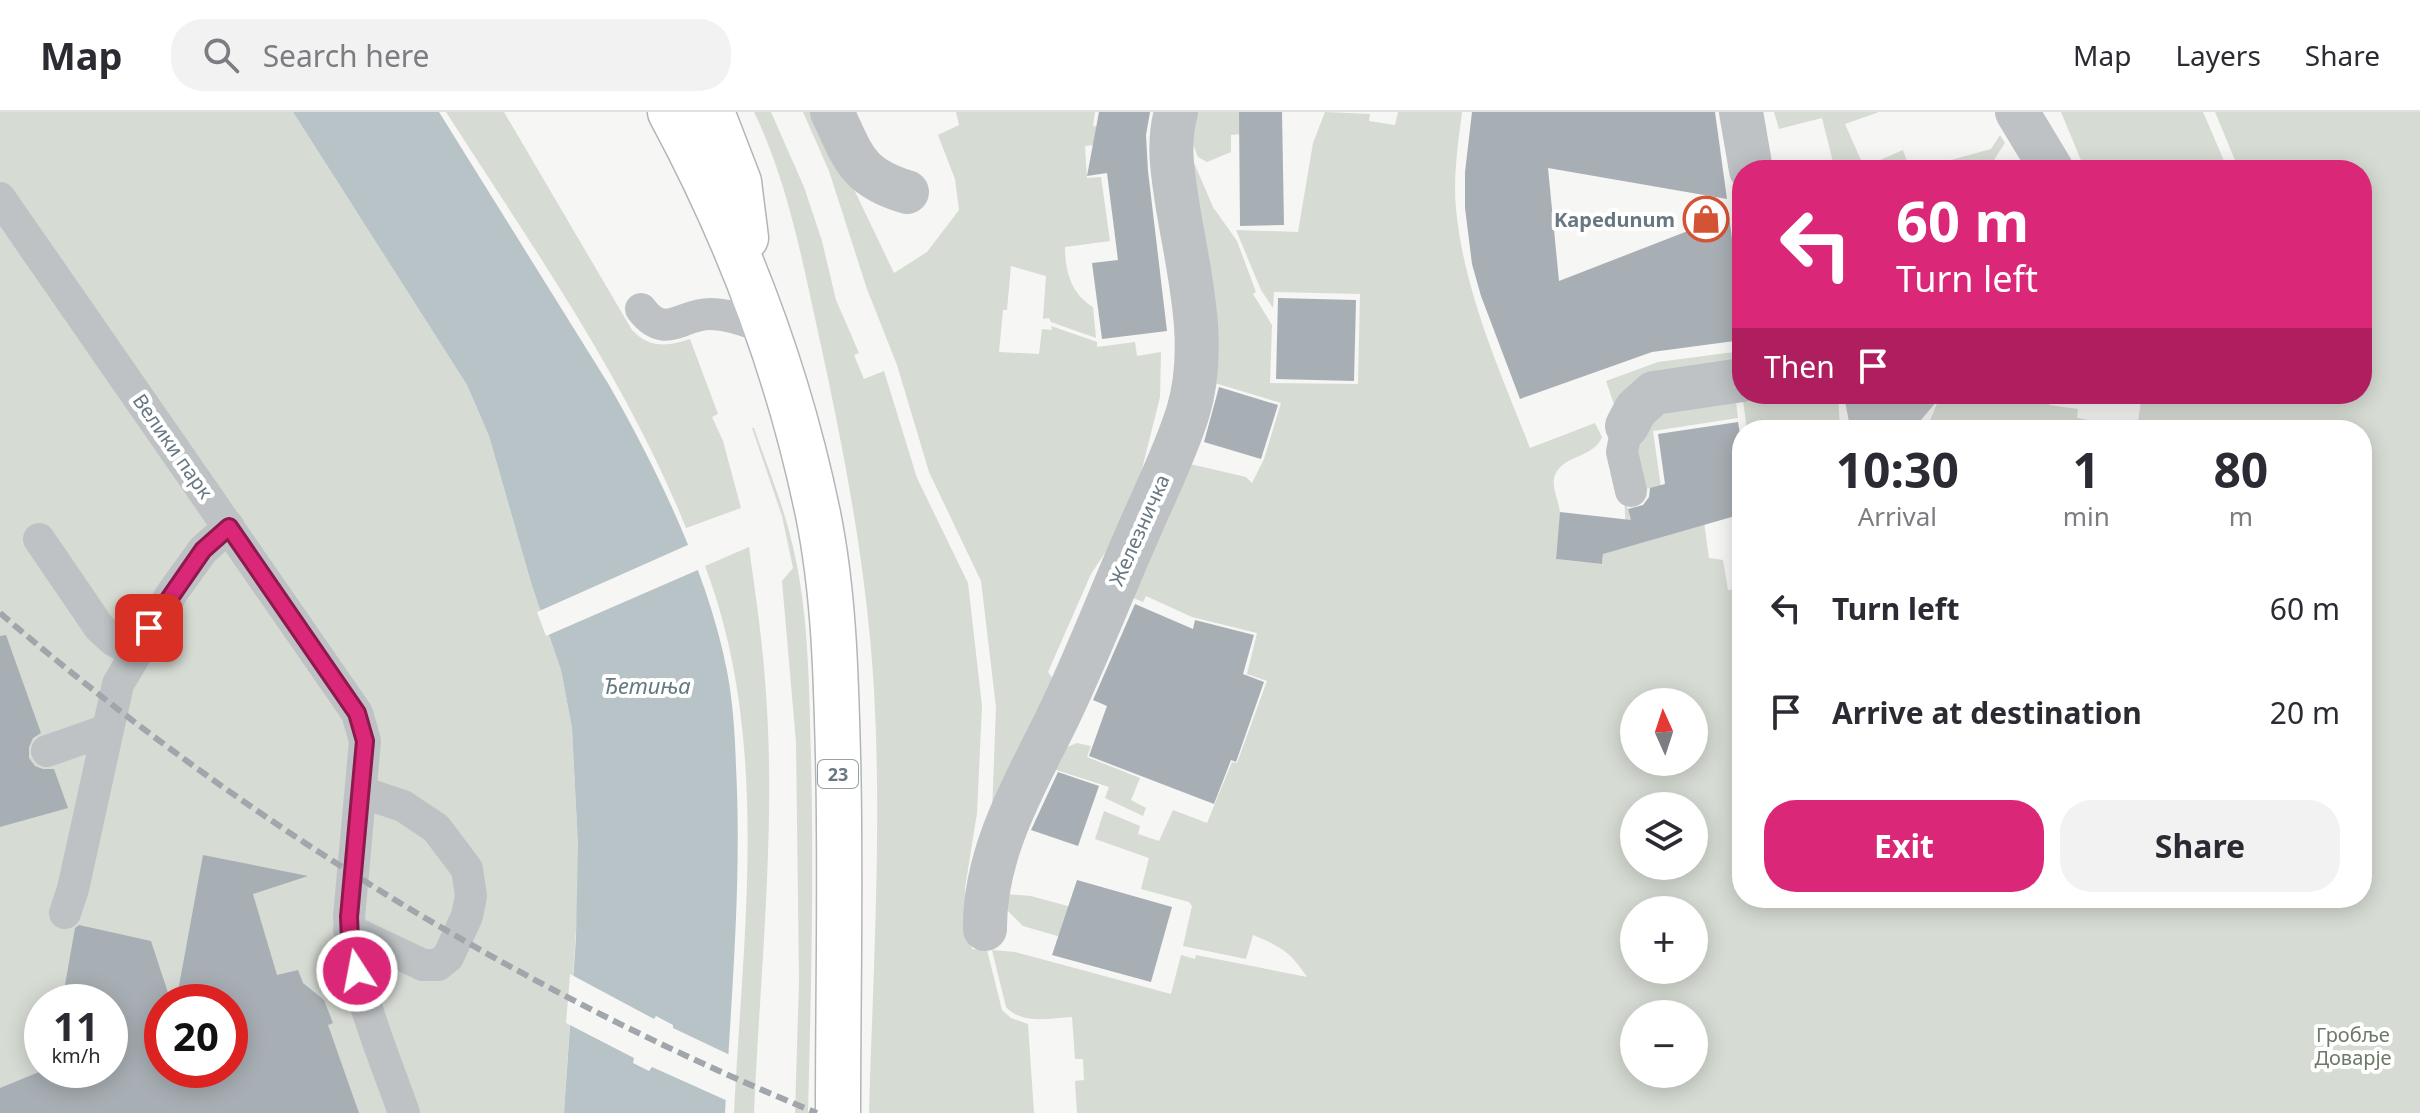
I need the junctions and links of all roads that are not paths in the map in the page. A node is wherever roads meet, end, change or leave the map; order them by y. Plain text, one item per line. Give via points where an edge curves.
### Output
1 (670, 112) edge
2 (712, 112) edge
3 (832, 112) edge
4 (1176, 112) edge
5 (1741, 112) edge
6 (2017, 112) edge
7 (1749, 160) edge
8 (2046, 160) edge
9 (907, 192) dead end
10 (0, 198) edge
11 (750, 280) junction
12 (641, 309) dead end
13 (765, 328) junction
14 (1732, 381) edge
15 (1914, 404) edge
16 (1871, 417) edge
17 (1627, 426) joint
18 (1631, 491) dead end
19 (229, 527) junction
20 (39, 539) dead end
21 (135, 652) junction
22 (107, 730) junction
23 (47, 751) dead end
24 (361, 792) junction
25 (65, 913) dead end
26 (985, 929) dead end
27 (349, 930) junction
28 (397, 1111) edge
29 (838, 1113) edge

1 - 11 main road, 23
2 - 11 main road via 739,182
3 - 9 street via 863,171
4 - 26 street, Железничка via 1170,148 1196,325 1193,392 1169,463 1004,831 987,897
5 - 7 street
6 - 8 street
10 - 19 lane, Велики парк
11 - 13 main road, 23
12 - 13 lane via 658,324 710,314
13 - 29 main road, 23 via 818,516 836,675
14 - 17 street via 1654,393
15 - 16 lane via 1906,413
17 - 18 lane via 1622,452
19 - 21 lane via 203,550
19 - 24 lane, Велики парк via 357,713 365,741
20 - 21 lane via 99,627
21 - 22 lane via 118,684
22 - 23 lane
22 - 25 lane
24 - 27 lane, Велики парк
24 - 27 lane via 403,806 436,828 467,869 471,896 448,957 438,965 423,965
27 - 28 lane, Велики парк

